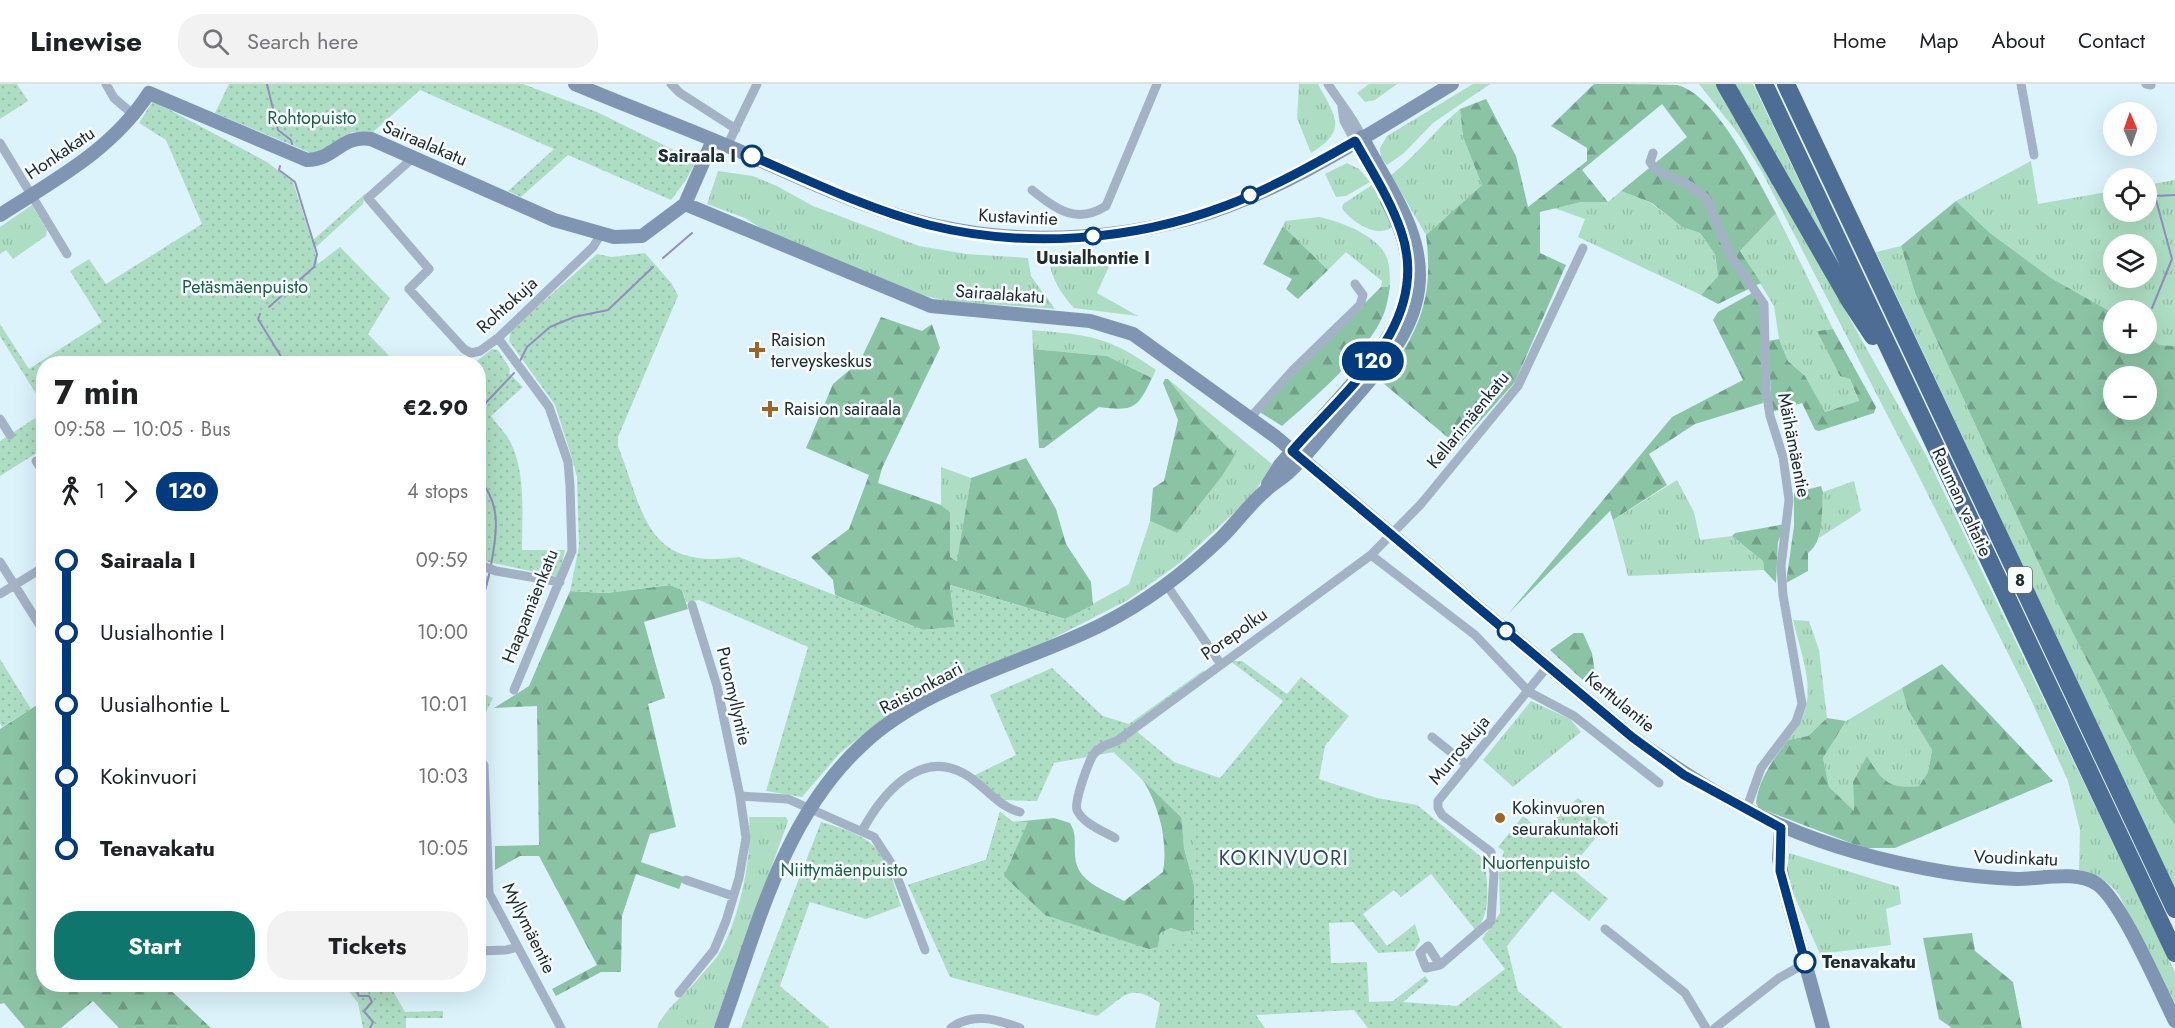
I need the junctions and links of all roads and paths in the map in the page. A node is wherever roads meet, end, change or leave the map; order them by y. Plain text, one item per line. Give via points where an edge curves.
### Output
1 (106, 84) edge
2 (575, 84) edge
3 (671, 84) edge
4 (757, 84) edge
5 (1157, 84) edge
6 (1328, 84) edge
7 (1452, 84) edge
8 (1725, 84) edge
9 (1764, 84) edge
10 (1786, 84) edge
11 (2021, 84) edge
12 (151, 88) edge
13 (135, 116) junction
14 (736, 129) junction
15 (1359, 139) junction
16 (713, 140) junction
17 (0, 143) edge
18 (727, 146) junction
19 (1653, 153) dead end
20 (2034, 155) dead end
21 (415, 156) junction
22 (1032, 190) dead end
23 (31, 195) junction
24 (685, 204) junction
25 (0, 215) edge
26 (601, 234) junction
27 (1583, 248) dead end
28 (67, 254) dead end
29 (1355, 284) dead end
30 (498, 338) junction
31 (1908, 387) junction
32 (1250, 418) junction
33 (0, 419) edge
34 (10, 435) dead end
35 (1297, 455) junction
36 (1391, 536) junction
37 (1371, 555) junction
38 (0, 562) edge
39 (486, 567) edge
40 (36, 572) edge
41 (560, 582) junction
42 (1166, 584) junction
43 (15, 585) junction
44 (0, 594) edge
45 (692, 605) dead end
46 (36, 619) edge
47 (1220, 663) junction
48 (1548, 666) junction
49 (514, 690) dead end
50 (1529, 692) junction
51 (1432, 736) dead end
52 (1467, 765) junction
53 (1659, 783) dead end
54 (740, 796) junction
55 (808, 809) junction
56 (1746, 810) junction
57 (1020, 812) dead end
58 (1781, 828) junction
59 (862, 831) junction
60 (1115, 838) dead end
61 (486, 856) edge
62 (686, 880) dead end
63 (733, 896) junction
64 (2175, 909) edge
65 (1605, 929) dead end
66 (518, 947) junction
67 (925, 950) dead end
68 (486, 951) edge
69 (2175, 953) edge
70 (1806, 963) junction
71 (1440, 965) dead end
72 (679, 993) dead end
73 (2175, 1021) edge
74 (561, 1028) edge
75 (721, 1028) edge
76 (951, 1028) edge
77 (1020, 1028) edge
78 (1706, 1028) edge
79 (1715, 1028) edge
80 (1823, 1028) edge

1 - 13 street via 120,104
2 - 16 main road, Kustavintie
3 - 14 street
4 - 14 street
5 - 22 street via 1106,206 1098,211 1070,214 1059,211
6 - 15 street via 1342,107 1344,121
7 - 15 main road, Kustavintie
8 - 31 highway via 1850,301
9 - 31 highway, Rauman valtatie / 8
10 - 64 highway, Rauman valtatie / 8
11 - 20 street
12 - 13 main road, Honkakatu
12 - 21 main road, Sairaalakatu via 307,160 322,158 346,141 363,138
13 - 23 main road, Honkakatu via 85,162
14 - 18 street
15 - 18 main road, Kustavintie via 1245,198 1189,218 1093,236 1044,238 965,232 898,216
15 - 35 main road, Raisionkaari via 1409,225 1419,265 1418,289 1411,318 1395,349
16 - 18 main road, Kustavintie
16 - 24 main road, Sairaalakatu
17 - 23 street
19 - 56 street, Mäihämäentie via 1650,162 1656,170 1689,185 1706,198 1731,256 1764,304 1766,390 1790,500 1781,566 1802,704 1790,732 1761,768
21 - 26 main road, Sairaalakatu via 554,220
21 - 30 street, Rohtokuja via 368,198 429,269 409,289 464,349 480,351
23 - 25 main road, Honkakatu
23 - 28 street
24 - 26 main road, Sairaalakatu via 642,236
24 - 32 main road, Sairaalakatu via 930,306 1066,317 1117,327 1148,343
26 - 30 street, Rohtokuja via 593,247
27 - 36 street, Kellarimäenkatu via 1518,386
29 - 32 street via 1364,295 1360,305
30 - 41 street, Haapamäenkatu via 549,407 568,462 572,551
31 - 69 highway, Rauman valtatie / 8
32 - 35 main road, Sairaalakatu
33 - 34 street
35 - 36 main road, Kerttulantie
35 - 42 main road, Raisionkaari via 1206,552
36 - 37 street, Kellarimäenkatu
36 - 48 main road, Kerttulantie
37 - 47 street, Porepolku
37 - 50 street via 1475,635
38 - 43 street
39 - 41 street
40 - 43 street
41 - 49 street, Haapamäenkatu
42 - 47 street
42 - 55 main road, Raisionkaari via 1107,622 961,685 899,717 848,758
43 - 44 street
43 - 46 street
45 - 54 street, Puromyllyntie via 717,686
47 - 60 street, Porepolku via 1093,756 1077,810 1083,819
48 - 50 street, Murroskuja
48 - 56 main road, Kerttulantie via 1684,775
50 - 52 street, Murroskuja
50 - 53 street via 1574,716
51 - 52 street
52 - 71 street, Murroskuja via 1438,801 1438,808 1493,857 1493,915 1473,939
54 - 55 street via 788,799
54 - 63 street, Puromyllyntie via 746,838
55 - 59 street
55 - 75 main road, Raisionkaari via 776,876
56 - 58 main road, Kerttulantie
57 - 59 street via 1007,809 965,773 933,766 914,772 891,789
58 - 70 main road via 1780,871
58 - 73 main road, Voudinkatu via 1828,846 1946,872 2092,880 2113,900
59 - 67 street via 886,852
61 - 66 street, Myllymäentie via 489,892
62 - 63 street
63 - 72 street, Puromyllyntie via 714,950
65 - 78 street via 1685,993
66 - 68 street
66 - 74 street, Myllymäentie
70 - 79 street via 1779,978
70 - 80 main road
76 - 77 street via 963,1019 985,1019

